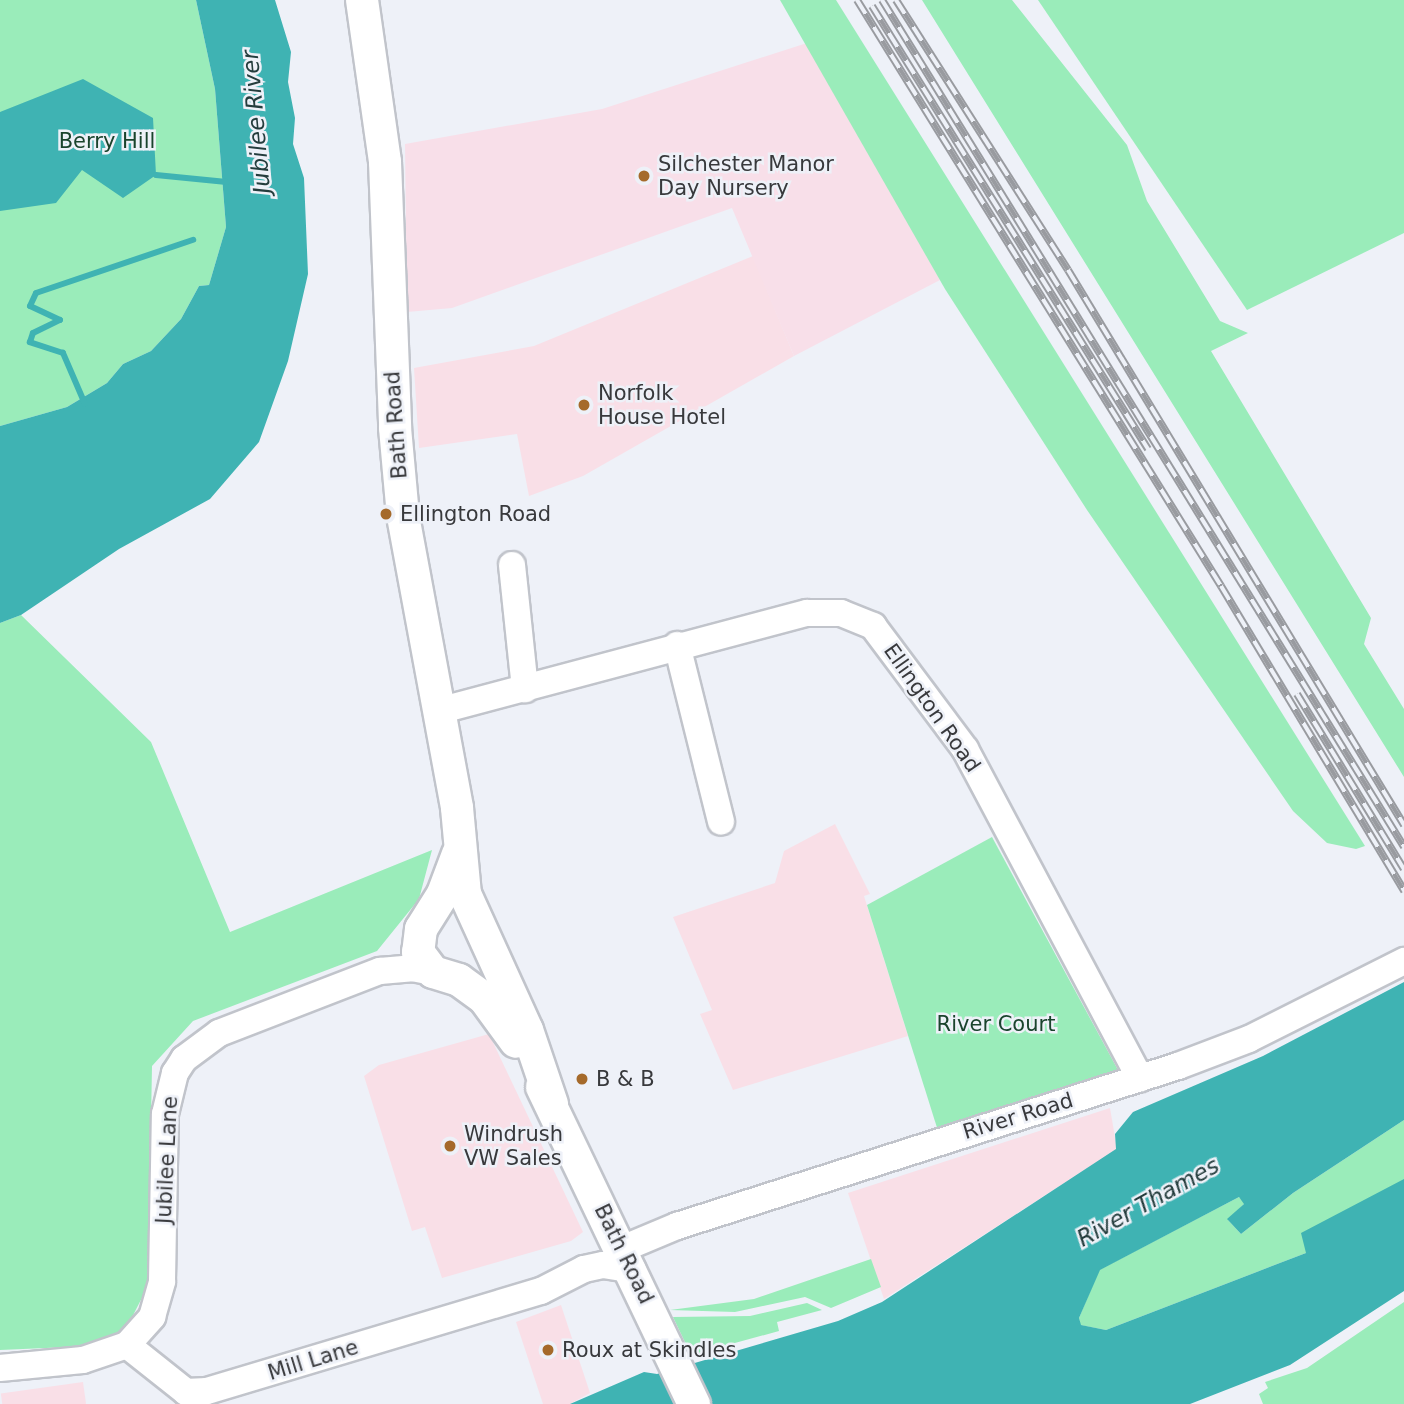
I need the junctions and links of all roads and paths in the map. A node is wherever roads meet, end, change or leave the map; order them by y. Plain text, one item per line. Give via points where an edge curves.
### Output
1 (362, 0) edge
2 (512, 565) dead end
3 (677, 645) junction
4 (525, 689) junction
5 (438, 710) junction
6 (721, 822) dead end
7 (461, 846) junction
8 (423, 925) junction
9 (479, 930) junction
10 (1404, 961) edge
11 (380, 971) junction
12 (442, 974) junction
13 (1140, 1078) junction
14 (552, 1104) junction
15 (633, 1270) junction
16 (127, 1345) junction
17 (0, 1368) edge
18 (694, 1404) edge

1 - 5 main road, Bath Road via 385,162 395,428 403,516
2 - 4 street
3 - 4 street, Ellington Road
3 - 6 street
3 - 13 street, Ellington Road via 807,612 841,613 873,626 965,750
4 - 5 street, Ellington Road
5 - 7 main road, Bath Road
7 - 8 main road via 443,894
7 - 9 main road, Bath Road via 467,903
8 - 9 main road via 438,913 455,911
8 - 11 street, Jubilee Lane
8 - 12 main road via 418,953
9 - 12 main road via 476,964
9 - 14 main road, Bath Road via 527,1030
10 - 13 street, River Road via 1249,1039
11 - 12 street, Jubilee Lane via 412,968
11 - 16 street, Jubilee Lane via 219,1033 198,1045 179,1066 165,1114 162,1281 152,1317
12 - 14 main road, Bath Road via 476,991 497,1013
13 - 15 street, River Road via 677,1226
14 - 15 main road, Bath Road
15 - 16 street, Mill Lane via 603,1265 541,1291 206,1391 186,1392
15 - 18 main road, Bath Road
16 - 17 street via 83,1360

